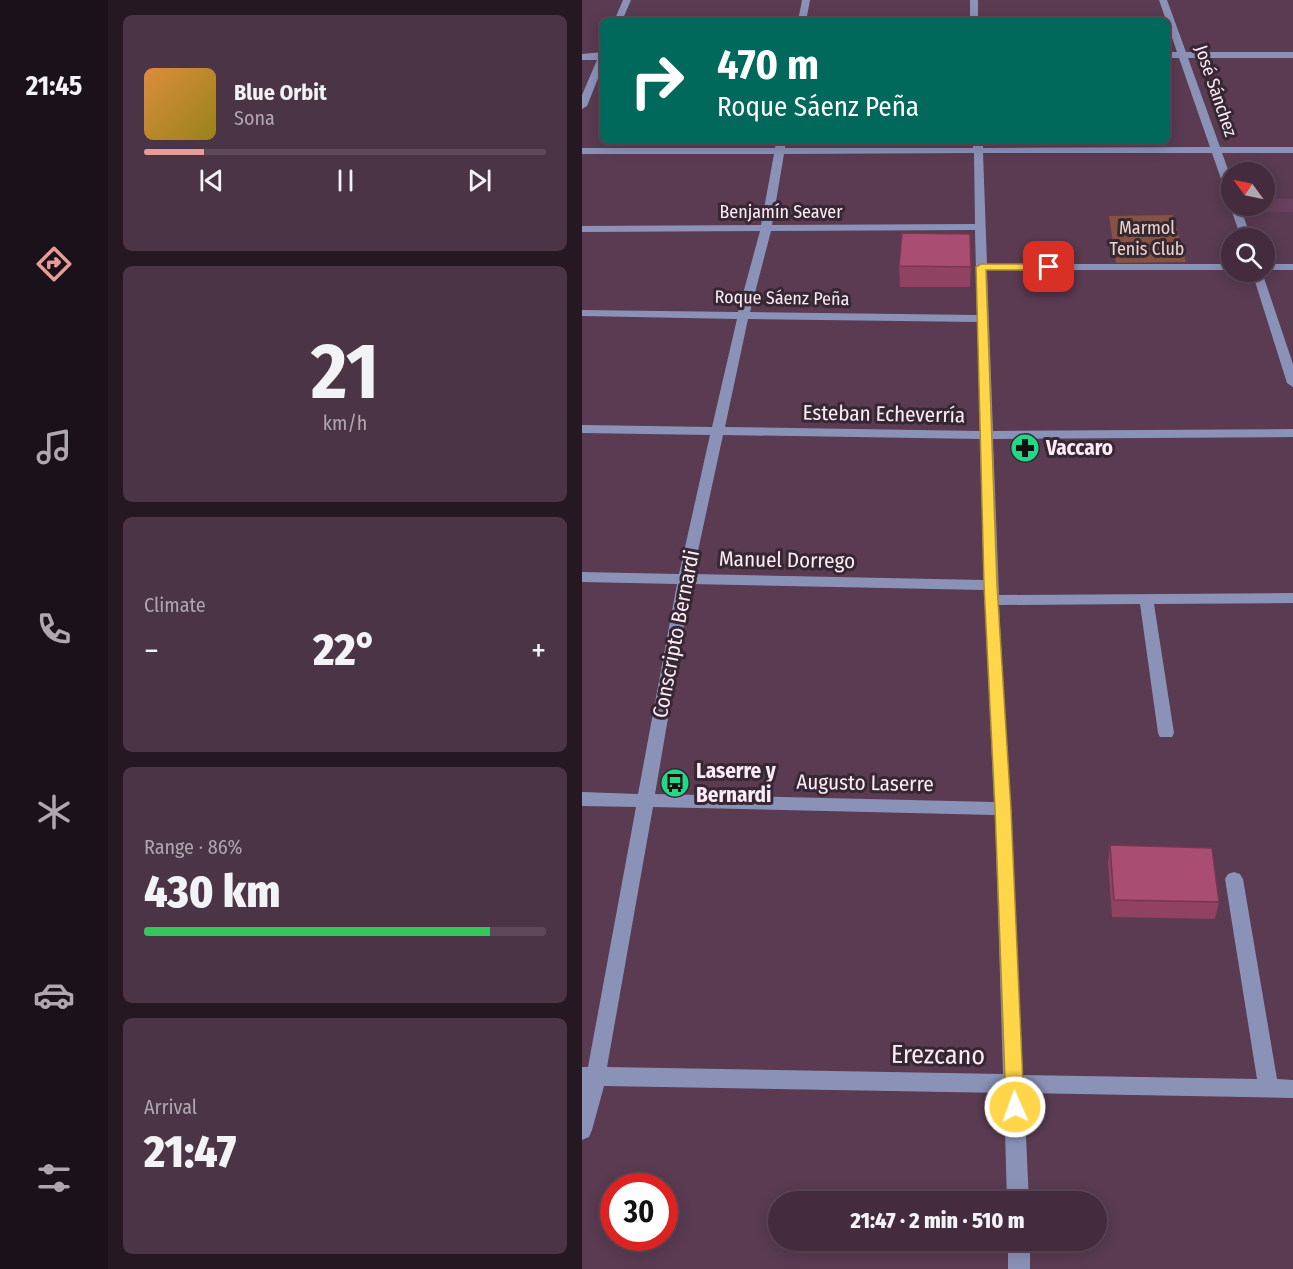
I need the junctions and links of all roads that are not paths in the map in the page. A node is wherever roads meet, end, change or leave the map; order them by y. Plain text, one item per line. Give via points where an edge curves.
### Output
1 (627, 0) edge
2 (806, 0) edge
3 (974, 0) edge
4 (1163, 0) edge
5 (619, 18) edge
6 (803, 18) edge
7 (974, 18) edge
8 (1170, 18) edge
9 (1170, 19) edge
10 (1170, 55) edge
11 (1183, 55) junction
12 (1293, 55) edge
13 (582, 57) edge
14 (600, 57) edge
15 (600, 64) edge
16 (582, 106) edge
17 (781, 145) edge
18 (978, 146) edge
19 (1216, 150) junction
20 (1293, 150) edge
21 (582, 151) edge
22 (1221, 164) edge
23 (979, 227) junction
24 (582, 229) edge
25 (766, 229) junction
26 (981, 267) junction
27 (1221, 267) edge
28 (1275, 267) edge
29 (1293, 267) edge
30 (1260, 282) edge
31 (582, 313) edge
32 (743, 316) junction
33 (982, 319) junction
34 (1293, 383) edge
35 (582, 429) edge
36 (717, 431) junction
37 (1293, 433) edge
38 (986, 435) junction
39 (582, 577) edge
40 (685, 579) junction
41 (991, 592) junction
42 (1146, 598) junction
43 (1292, 603) edge
44 (1166, 733) dead end
45 (582, 799) edge
46 (645, 801) junction
47 (1003, 809) junction
48 (1234, 879) dead end
49 (589, 1076) edge
50 (1014, 1083) junction
51 (1268, 1088) junction
52 (1293, 1089) edge
53 (582, 1130) edge
54 (1017, 1191) edge
55 (1019, 1251) edge
56 (1019, 1269) edge

1 - 5 street
2 - 6 street
3 - 7 street
4 - 8 street, José Sánchez
9 - 11 street, José Sánchez
10 - 11 street
11 - 12 street
11 - 19 street, José Sánchez
13 - 14 street
15 - 16 street
17 - 18 street
17 - 21 street
17 - 25 street, Conscripto Bernardi
18 - 19 street
18 - 23 street
19 - 20 street
19 - 22 street, José Sánchez
23 - 25 street, Benjamín Seaver
23 - 26 street
24 - 25 street, Benjamín Seaver
25 - 32 street, Conscripto Bernardi
26 - 27 street
26 - 33 street
28 - 29 street
30 - 34 street
31 - 32 street, Roque Sáenz Peña
32 - 33 street, Roque Sáenz Peña
32 - 36 street, Conscripto Bernardi
33 - 38 street
35 - 36 street, Esteban Echeverría
36 - 38 street, Esteban Echeverría
36 - 40 street, Conscripto Bernardi
37 - 38 street, Esteban Echeverría
38 - 41 street
39 - 40 street, Manuel Dorrego
40 - 41 street, Manuel Dorrego
40 - 46 street, Conscripto Bernardi
41 - 42 street, Manuel Dorrego
41 - 47 street
42 - 43 street, Manuel Dorrego
42 - 44 street
45 - 46 street, Augusto Laserre
46 - 47 street, Augusto Laserre
46 - 49 street, Conscripto Bernardi
47 - 50 street
48 - 51 street
49 - 50 street, Erezcano
49 - 53 street, Conscripto Bernardi
50 - 51 street, Erezcano
50 - 54 street
51 - 52 street, Erezcano
55 - 56 street

